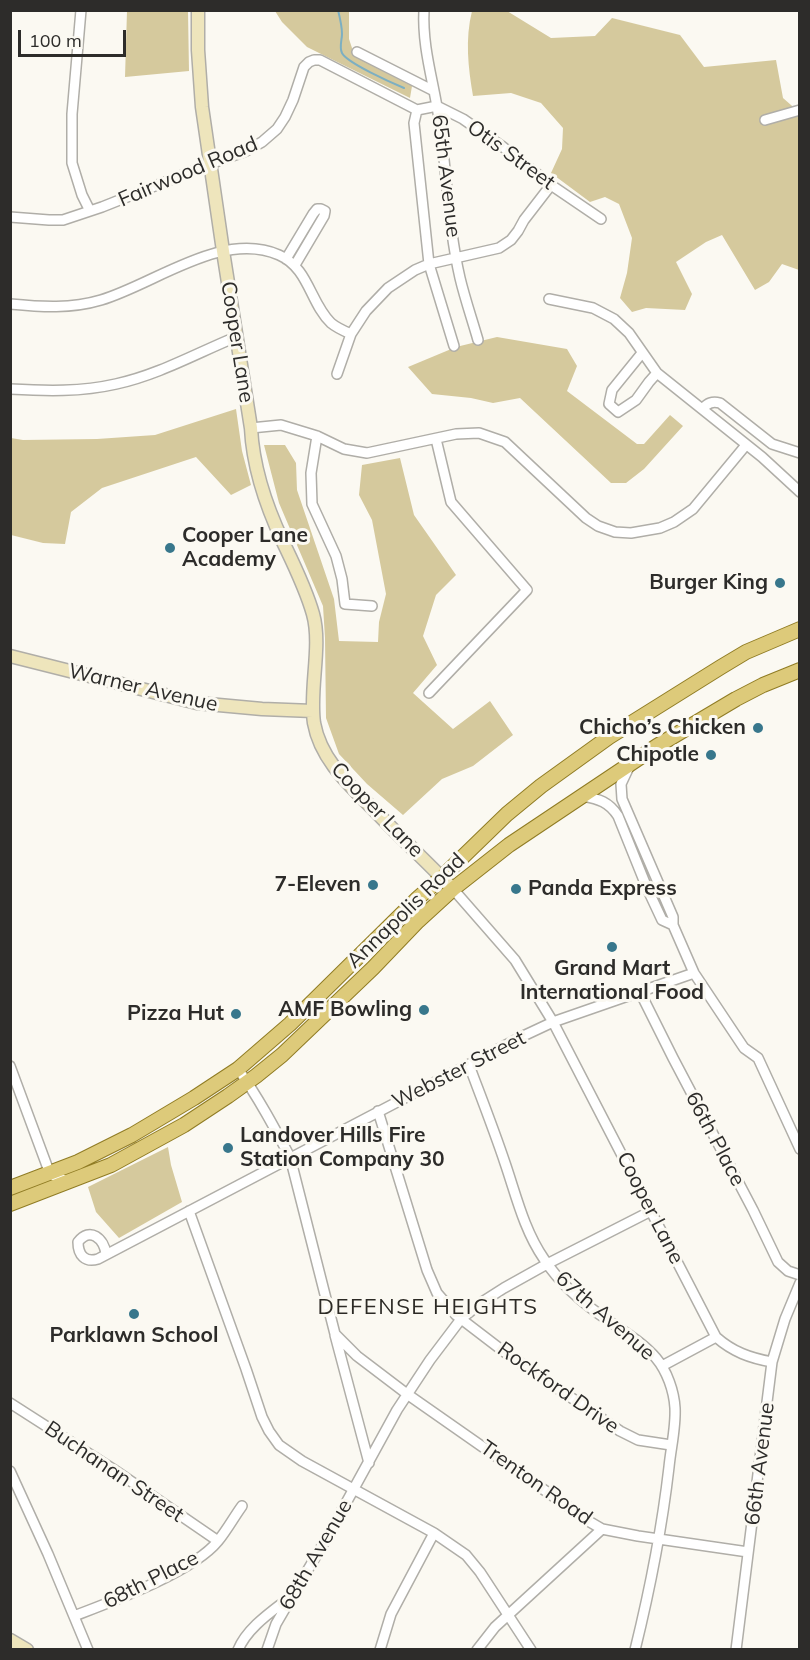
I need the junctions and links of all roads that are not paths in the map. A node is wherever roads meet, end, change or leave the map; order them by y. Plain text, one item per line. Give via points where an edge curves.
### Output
1 (81, 10) edge
2 (198, 10) edge
3 (424, 10) edge
4 (357, 52) dead end
5 (434, 91) junction
6 (437, 106) junction
7 (417, 110) junction
8 (800, 110) edge
9 (765, 120) dead end
10 (210, 164) junction
11 (550, 185) junction
12 (90, 211) junction
13 (10, 217) edge
14 (601, 219) dead end
15 (223, 251) junction
16 (456, 258) junction
17 (286, 259) junction
18 (429, 264) junction
19 (295, 265) junction
20 (549, 299) dead end
21 (10, 304) edge
22 (351, 334) junction
23 (236, 337) junction
24 (478, 340) dead end
25 (454, 346) dead end
26 (642, 354) junction
27 (337, 374) dead end
28 (657, 374) junction
29 (10, 389) edge
30 (702, 409) junction
31 (251, 428) junction
32 (317, 436) junction
33 (436, 439) junction
34 (772, 444) junction
35 (746, 445) junction
36 (800, 453) edge
37 (762, 457) junction
38 (800, 492) edge
39 (372, 606) dead end
40 (800, 629) edge
41 (10, 656) edge
42 (800, 670) edge
43 (429, 693) dead end
44 (313, 711) junction
45 (630, 765) junction
46 (583, 796) junction
47 (441, 877) junction
48 (453, 889) junction
49 (673, 925) junction
50 (694, 973) junction
51 (640, 992) junction
52 (553, 1022) junction
53 (469, 1065) junction
54 (10, 1066) edge
55 (238, 1069) junction
56 (248, 1082) junction
57 (378, 1111) junction
58 (800, 1149) edge
59 (290, 1157) junction
60 (50, 1174) junction
61 (69, 1182) junction
62 (10, 1188) edge
63 (10, 1204) edge
64 (189, 1211) junction
65 (651, 1211) junction
66 (106, 1254) dead end
67 (547, 1264) junction
68 (800, 1275) edge
69 (800, 1283) edge
70 (462, 1319) junction
71 (335, 1334) junction
72 (716, 1337) junction
73 (772, 1362) junction
74 (662, 1366) junction
75 (407, 1394) junction
76 (10, 1403) edge
77 (671, 1445) junction
78 (369, 1463) junction
79 (10, 1471) edge
80 (354, 1489) junction
81 (242, 1506) dead end
82 (602, 1529) junction
83 (434, 1533) junction
84 (659, 1539) junction
85 (218, 1541) junction
86 (748, 1552) junction
87 (293, 1595) junction
88 (508, 1615) junction
89 (74, 1616) junction
90 (10, 1640) edge
91 (27, 1650) edge
92 (88, 1650) edge
93 (238, 1650) edge
94 (267, 1650) edge
95 (380, 1650) edge
96 (477, 1650) edge
97 (531, 1650) edge
98 (635, 1650) edge
99 (736, 1650) edge

1 - 12 street via 72,163
2 - 10 street, Cooper Lane via 199,78
3 - 5 street, 65th Avenue via 425,44
4 - 5 street
5 - 6 street, 65th Avenue
6 - 7 street
6 - 11 street, Otis Street via 463,119
6 - 16 street, 65th Avenue
7 - 10 street, Fairwood Road via 314,60 304,67 293,100 277,129 246,151
7 - 18 street, 65th Avenue via 414,123
8 - 9 street
10 - 12 street, Fairwood Road
10 - 15 street, Cooper Lane
11 - 14 street, Otis Street
11 - 16 street via 511,240 499,248
12 - 13 street, Fairwood Road via 63,220
15 - 17 street via 268,251
15 - 21 street via 99,301 57,307
15 - 23 street, Cooper Lane
16 - 18 street
16 - 24 street, 65th Avenue
17 - 19 street
17 - 19 street via 317,209 325,211
18 - 22 street via 388,288
18 - 25 street, 65th Avenue
19 - 22 street via 324,315
20 - 26 street via 592,308 614,319
22 - 27 street
23 - 29 street via 118,384 72,390
23 - 31 street, Cooper Lane
26 - 28 street
26 - 28 street via 612,390 609,404 618,412 636,400
28 - 30 street
30 - 34 street via 713,401 720,403
30 - 35 street
31 - 32 street via 281,425
31 - 44 street, Cooper Lane via 252,450 269,508 316,624
32 - 33 street via 344,449 368,453
32 - 39 street via 311,473 312,504 336,556 345,604
33 - 35 street via 479,433 505,442 586,518 615,532 631,533 660,528 693,509
33 - 43 street via 451,502 527,590
34 - 36 street
34 - 37 street
35 - 37 street
37 - 38 street
40 - 47 main road, Annapolis Road via 747,652 576,760 512,809
41 - 44 street, Warner Avenue via 196,703
42 - 45 main road, Annapolis Road via 736,699
44 - 47 street, Cooper Lane via 317,735 337,771
45 - 46 main road, Annapolis Road
45 - 49 street via 621,784 622,799 673,917
46 - 48 main road, Annapolis Road via 509,845
46 - 49 street via 605,801 613,808 662,920
47 - 48 street, Cooper Lane
47 - 55 main road, Annapolis Road via 290,1024
48 - 52 street, Cooper Lane via 515,960
48 - 56 main road, Annapolis Road via 282,1055
49 - 50 street
50 - 51 street, Webster Street
50 - 58 street via 744,1048 758,1058
51 - 52 street, Webster Street
51 - 68 street, 66th Place via 778,1262
52 - 53 street, Webster Street
52 - 65 street, Cooper Lane
53 - 57 street, Webster Street
53 - 67 street, 67th Avenue via 524,1219
54 - 60 street
55 - 56 street
55 - 60 main road, Annapolis Road via 132,1135
56 - 59 street
56 - 61 main road, Annapolis Road via 159,1139
57 - 59 street, Webster Street
57 - 70 street, Rockford Drive via 431,1282
59 - 64 street, Webster Street
59 - 71 street
60 - 61 street
60 - 62 main road, Annapolis Road
61 - 63 main road, Annapolis Road
64 - 66 street, Webster Street
64 - 80 street via 262,1417 272,1435 288,1452
65 - 67 street, 68th Avenue
65 - 72 street, Cooper Lane
67 - 70 street, 68th Avenue via 482,1302
67 - 74 street, 67th Avenue via 581,1299 639,1342
69 - 73 street, 66th Avenue
70 - 75 street, 68th Avenue
70 - 77 street, Rockford Drive via 629,1437
71 - 75 street
71 - 78 street
72 - 73 street, Cooper Lane via 741,1355
72 - 74 street
73 - 86 street, 66th Avenue
74 - 77 street, 67th Avenue via 675,1407
75 - 78 street, 68th Avenue
75 - 82 street, Trenton Road
76 - 85 street, Buchanan Street
77 - 84 street, 67th Avenue
78 - 80 street, 68th Avenue
79 - 89 street
80 - 83 street
80 - 87 street, 68th Avenue
81 - 85 street, 68th Place
82 - 84 street, Trenton Road
82 - 88 street
83 - 88 street via 472,1561
83 - 95 street via 391,1614
84 - 86 street, Trenton Road
84 - 98 street, 67th Avenue
85 - 89 street, 68th Place via 165,1577
86 - 99 street, 66th Avenue
87 - 93 street via 254,1628
87 - 94 street, 68th Avenue
88 - 96 street
88 - 97 street
89 - 92 street
90 - 91 street

